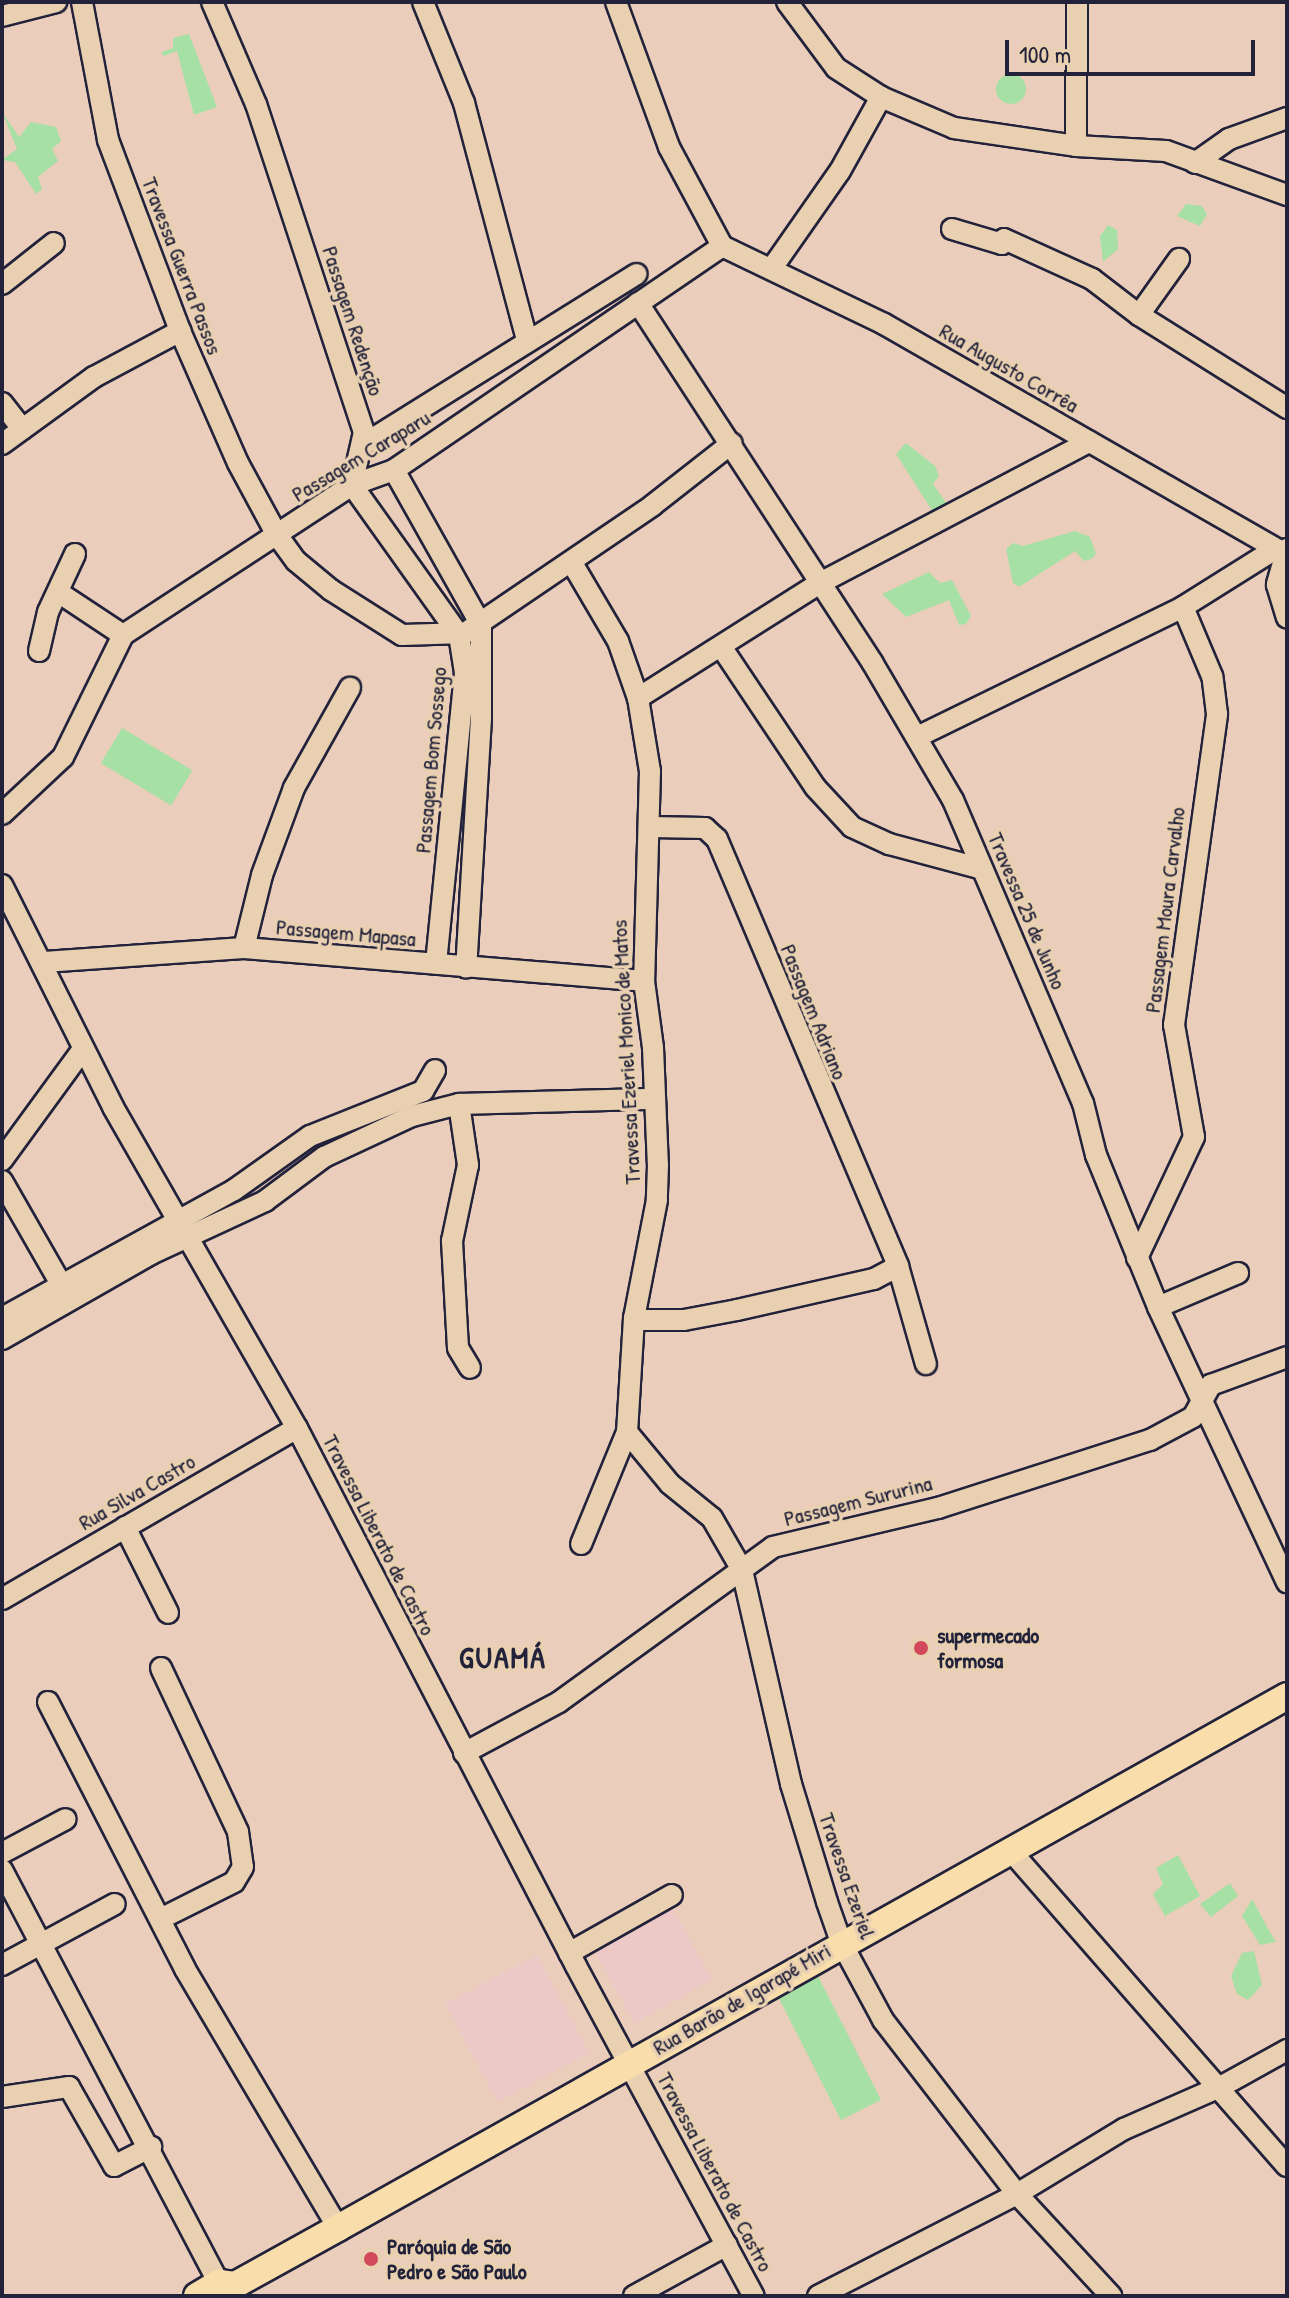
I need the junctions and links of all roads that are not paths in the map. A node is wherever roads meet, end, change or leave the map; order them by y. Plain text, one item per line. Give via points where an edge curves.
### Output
1 (56, 2) edge
2 (82, 2) edge
3 (212, 2) edge
4 (423, 2) edge
5 (616, 2) edge
6 (787, 2) edge
7 (1077, 2) edge
8 (2, 16) edge
9 (881, 97) junction
10 (1287, 118) edge
11 (1076, 146) junction
12 (1195, 163) junction
13 (1287, 195) edge
14 (952, 229) dead end
15 (54, 243) dead end
16 (722, 246) junction
17 (1179, 259) dead end
18 (772, 268) junction
19 (636, 274) dead end
20 (2, 284) edge
21 (638, 303) junction
22 (1139, 315) junction
23 (180, 331) junction
24 (527, 339) junction
25 (2, 403) edge
26 (1287, 408) edge
27 (22, 429) junction
28 (1089, 442) junction
29 (366, 443) junction
30 (732, 443) junction
31 (2, 444) edge
32 (394, 470) junction
33 (352, 485) junction
34 (277, 535) junction
35 (1283, 552) edge
36 (75, 554) dead end
37 (572, 563) junction
38 (820, 583) junction
39 (58, 592) junction
40 (1183, 607) junction
41 (1287, 618) edge
42 (469, 631) junction
43 (123, 635) junction
44 (722, 648) junction
45 (39, 651) dead end
46 (350, 688) dead end
47 (638, 698) junction
48 (917, 737) junction
49 (2, 814) edge
50 (651, 827) junction
51 (982, 869) junction
52 (2, 885) edge
53 (244, 948) junction
54 (44, 962) junction
55 (450, 966) junction
56 (644, 981) junction
57 (83, 1049) junction
58 (435, 1070) dead end
59 (655, 1099) junction
60 (459, 1104) junction
61 (2, 1160) edge
62 (2, 1181) edge
63 (176, 1219) junction
64 (187, 1238) junction
65 (1137, 1258) junction
66 (898, 1266) junction
67 (1238, 1273) dead end
68 (61, 1284) junction
69 (1158, 1307) junction
70 (2, 1318) edge
71 (634, 1320) junction
72 (2, 1339) edge
73 (1287, 1357) edge
74 (926, 1364) dead end
75 (470, 1368) dead end
76 (1200, 1403) junction
77 (297, 1428) junction
78 (627, 1432) junction
79 (125, 1527) junction
80 (581, 1544) dead end
81 (742, 1570) junction
82 (1287, 1582) edge
83 (2, 1599) edge
84 (168, 1613) dead end
85 (161, 1668) dead end
86 (1287, 1696) edge
87 (48, 1702) dead end
88 (464, 1753) junction
89 (66, 1819) dead end
90 (1010, 1850) junction
91 (2, 1853) edge
92 (2, 1870) edge
93 (672, 1895) dead end
94 (115, 1904) dead end
95 (162, 1918) junction
96 (43, 1942) junction
97 (841, 1942) junction
98 (569, 1953) junction
99 (2, 1965) edge
100 (1287, 2050) edge
101 (629, 2063) junction
102 (1222, 2086) junction
103 (2, 2097) edge
104 (151, 2147) junction
105 (1287, 2166) edge
106 (1017, 2194) junction
107 (338, 2228) junction
108 (727, 2245) junction
109 (208, 2289) edge
110 (634, 2296) edge
111 (754, 2296) edge
112 (818, 2296) edge
113 (1111, 2296) edge

1 - 8 street
2 - 23 street, Travessa Guerra Passos via 108,140
3 - 29 street, Passagem Redenção via 256,104
4 - 24 street via 464,103
5 - 16 street via 669,147
6 - 9 street via 836,68
7 - 11 street
9 - 11 street via 954,128
9 - 18 street via 840,171
10 - 12 street via 1229,139
11 - 12 street via 1166,151
12 - 13 street
14 - 22 street via 1002,244 1004,239 1061,263
15 - 20 street
16 - 18 street, Rua Augusto Corrêa
16 - 21 street, Passagem Caraparu
17 - 22 street
18 - 28 street, Rua Augusto Corrêa via 884,324
19 - 24 street, Passagem Caraparu
21 - 30 street, Travessa 25 de Junho
21 - 32 street, Passagem Caraparu
22 - 26 street
23 - 27 street via 94,377
23 - 34 street, Travessa Guerra Passos via 238,463
24 - 29 street, Passagem Caraparu
25 - 27 street
27 - 31 street
28 - 35 street, Rua Augusto Corrêa
28 - 38 street
29 - 33 street
30 - 37 street
30 - 38 street, Travessa 25 de Junho
32 - 33 street, Passagem Caraparu
32 - 42 street
33 - 34 street, Passagem Caraparu
33 - 42 street
34 - 42 street, Passagem Bom Sossego via 312,575 391,630 415,637
34 - 43 street, Passagem Caraparu
35 - 40 street
35 - 41 street via 1277,585
36 - 39 street
37 - 42 street
37 - 47 street, Travessa Ezeriel Monico de Matos via 618,641
38 - 44 street
38 - 48 street, Travessa 25 de Junho
39 - 43 street
39 - 45 street via 41,631
40 - 48 street
40 - 65 street, Passagem Moura Carvalho via 1212,676 1217,714 1174,1025 1194,1137
42 - 55 street, Passagem Bom Sossego
42 - 55 street, Passagem Bom Sossego via 481,718
43 - 49 street via 63,757
44 - 47 street
44 - 51 street via 815,787 852,827 889,844
46 - 53 street via 294,788 262,875
47 - 50 street, Travessa Ezeriel Monico de Matos via 650,771
48 - 51 street, Travessa 25 de Junho via 953,800
50 - 56 street, Travessa Ezeriel Monico de Matos via 643,890
50 - 66 street, Passagem Adriano via 705,828 717,839
51 - 65 street, Travessa 25 de Junho via 1083,1103 1087,1130
52 - 54 street, Travessa Liberato de Castro
53 - 54 street, Passagem Mapasa
53 - 55 street, Passagem Mapasa
54 - 57 street, Travessa Liberato de Castro
55 - 56 street, Passagem Mapasa
56 - 59 street, Travessa Ezeriel Monico de Matos
57 - 61 street
57 - 63 street, Travessa Liberato de Castro
58 - 63 street via 423,1091 310,1136 234,1190
59 - 60 street
59 - 71 street, Travessa Ezeriel Monico de Matos via 657,1200
60 - 64 street via 382,1127 324,1157 265,1201
60 - 75 street via 468,1165 452,1241 458,1348
62 - 68 street
63 - 64 street, Travessa Liberato de Castro
63 - 68 street
64 - 72 street
64 - 77 street, Travessa Liberato de Castro
65 - 69 street, Travessa 25 de Junho
66 - 71 street via 874,1279 752,1307 684,1320
66 - 74 street, Passagem Adriano
67 - 69 street
68 - 70 street
69 - 76 street, Travessa 25 de Junho
71 - 78 street, Travessa Ezeriel Monico de Matos
73 - 76 street, Passagem Sururina via 1211,1385
76 - 81 street, Passagem Sururina via 1193,1417 1150,1440 938,1508 773,1547
76 - 82 street, Travessa 25 de Junho
77 - 79 street, Rua Silva Castro
77 - 88 street, Travessa Liberato de Castro
78 - 80 street, Travessa Ezeriel Monico de Matos
78 - 81 street, Travessa Ezeriel via 670,1484 712,1518
79 - 83 street, Rua Silva Castro
79 - 84 street
81 - 88 street, Passagem Sururina via 559,1702
81 - 97 street, Travessa Ezeriel via 791,1784
85 - 95 street via 238,1832 243,1860 234,1882
86 - 90 main road, Rua Barão de Igarapé Miri
87 - 95 street
88 - 98 street, Travessa Liberato de Castro
89 - 91 street
90 - 97 main road, Rua Barão de Igarapé Miri
90 - 102 street
92 - 96 street
93 - 98 street
94 - 96 street
95 - 107 street via 168,1938 254,2092
96 - 99 street
96 - 104 street
97 - 101 main road, Rua Barão de Igarapé Miri
97 - 106 street, Travessa Ezeriel via 905,2052
98 - 101 street, Travessa Liberato de Castro
100 - 102 street
101 - 107 main road, Rua Barão de Igarapé Miri
101 - 108 street, Travessa Liberato de Castro
102 - 105 street
102 - 106 street via 1124,2129
103 - 104 street via 69,2087 114,2166
104 - 109 street
106 - 112 street
106 - 113 street, Travessa Ezeriel
107 - 109 main road, Rua Barão de Igarapé Miri via 235,2285
108 - 110 street
108 - 111 street, Travessa Liberato de Castro

